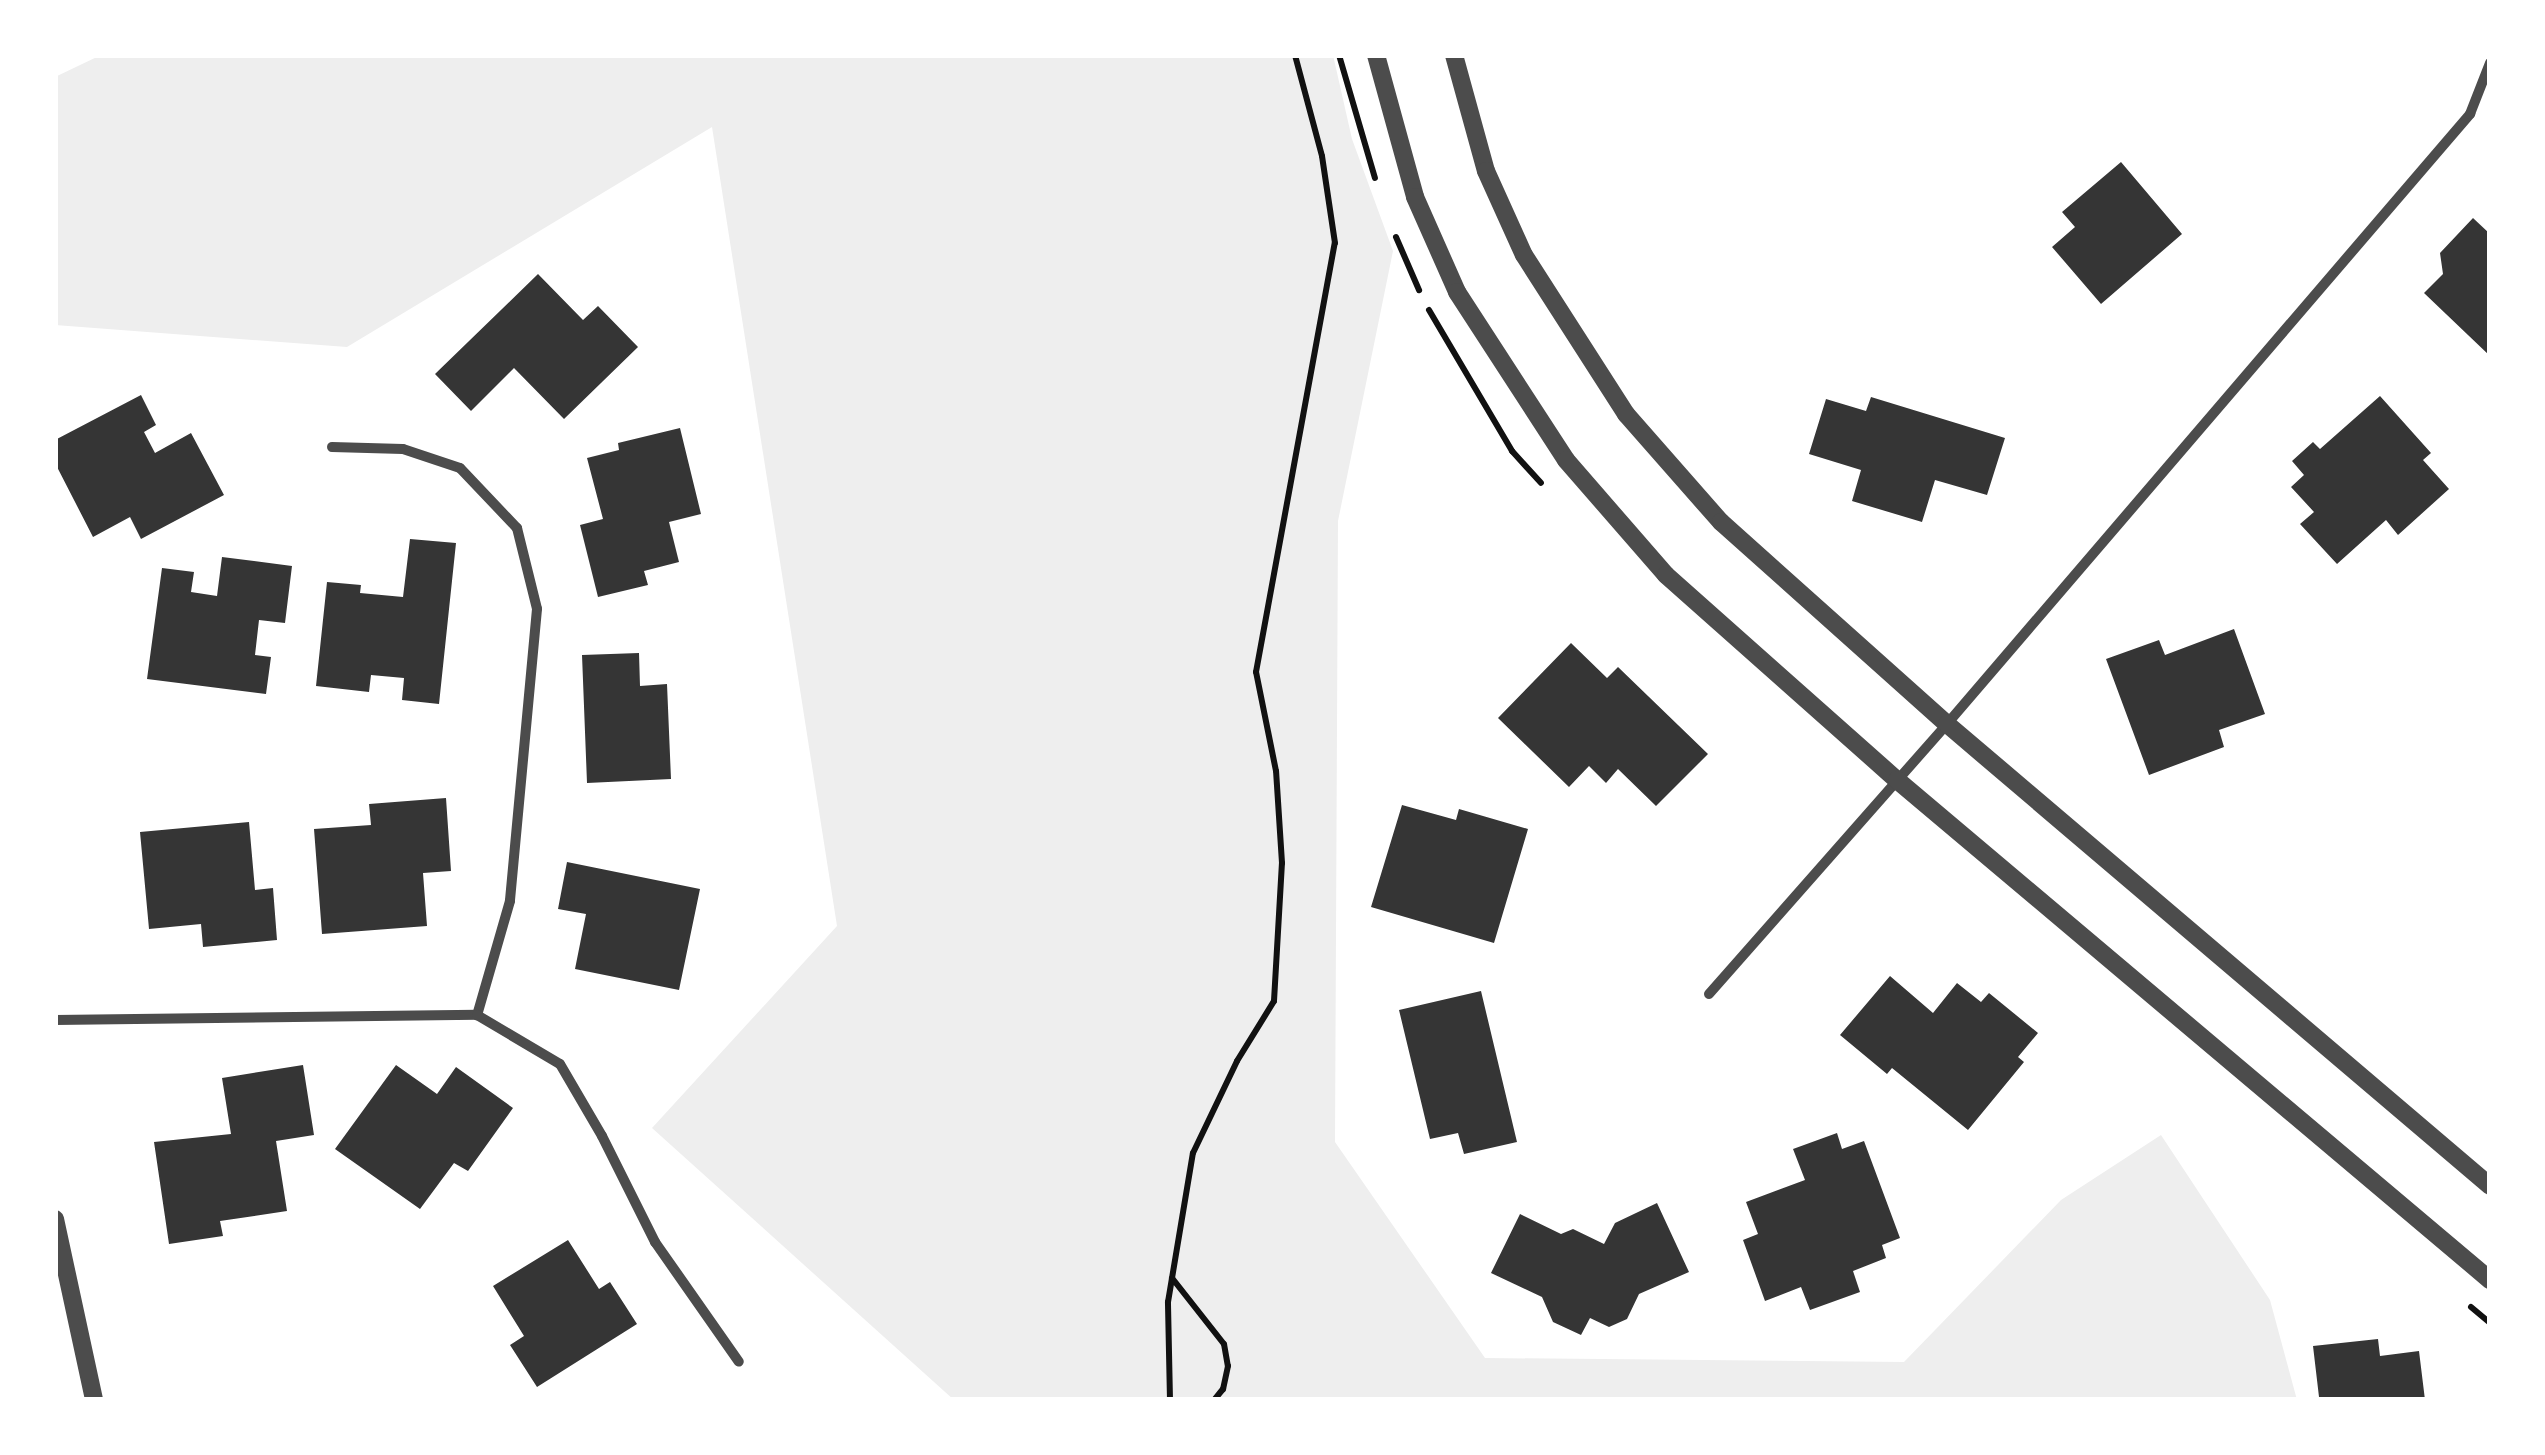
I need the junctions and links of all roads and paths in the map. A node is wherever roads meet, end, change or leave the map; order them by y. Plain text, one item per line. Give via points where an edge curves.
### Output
1 (1295, 55) edge
2 (1376, 55) edge
3 (1454, 55) edge
4 (2490, 62) edge
5 (332, 447) dead end
6 (1948, 724) junction
7 (1898, 780) junction
8 (1709, 994) dead end
9 (478, 1015) junction
10 (55, 1020) edge
11 (2490, 1186) edge
12 (55, 1219) edge
13 (1171, 1277) junction
14 (2490, 1280) edge
15 (739, 1362) dead end
16 (94, 1400) edge
17 (1170, 1400) edge
18 (1214, 1400) edge

1 - 13 path via 1322,156 1335,243 1256,672 1280,815 1274,1001 1193,1154
2 - 7 street via 1398,145 1433,243 1486,341 1566,460 1694,602
3 - 6 street via 1503,211 1626,414 1721,522
4 - 6 street via 2470,114
5 - 9 street via 403,449 460,468 517,528 537,609 510,901
6 - 7 street
6 - 11 street
7 - 8 street
7 - 14 street
9 - 10 street
9 - 15 street via 560,1064 656,1242
12 - 16 street
13 - 17 path
13 - 18 path via 1224,1344 1228,1366

